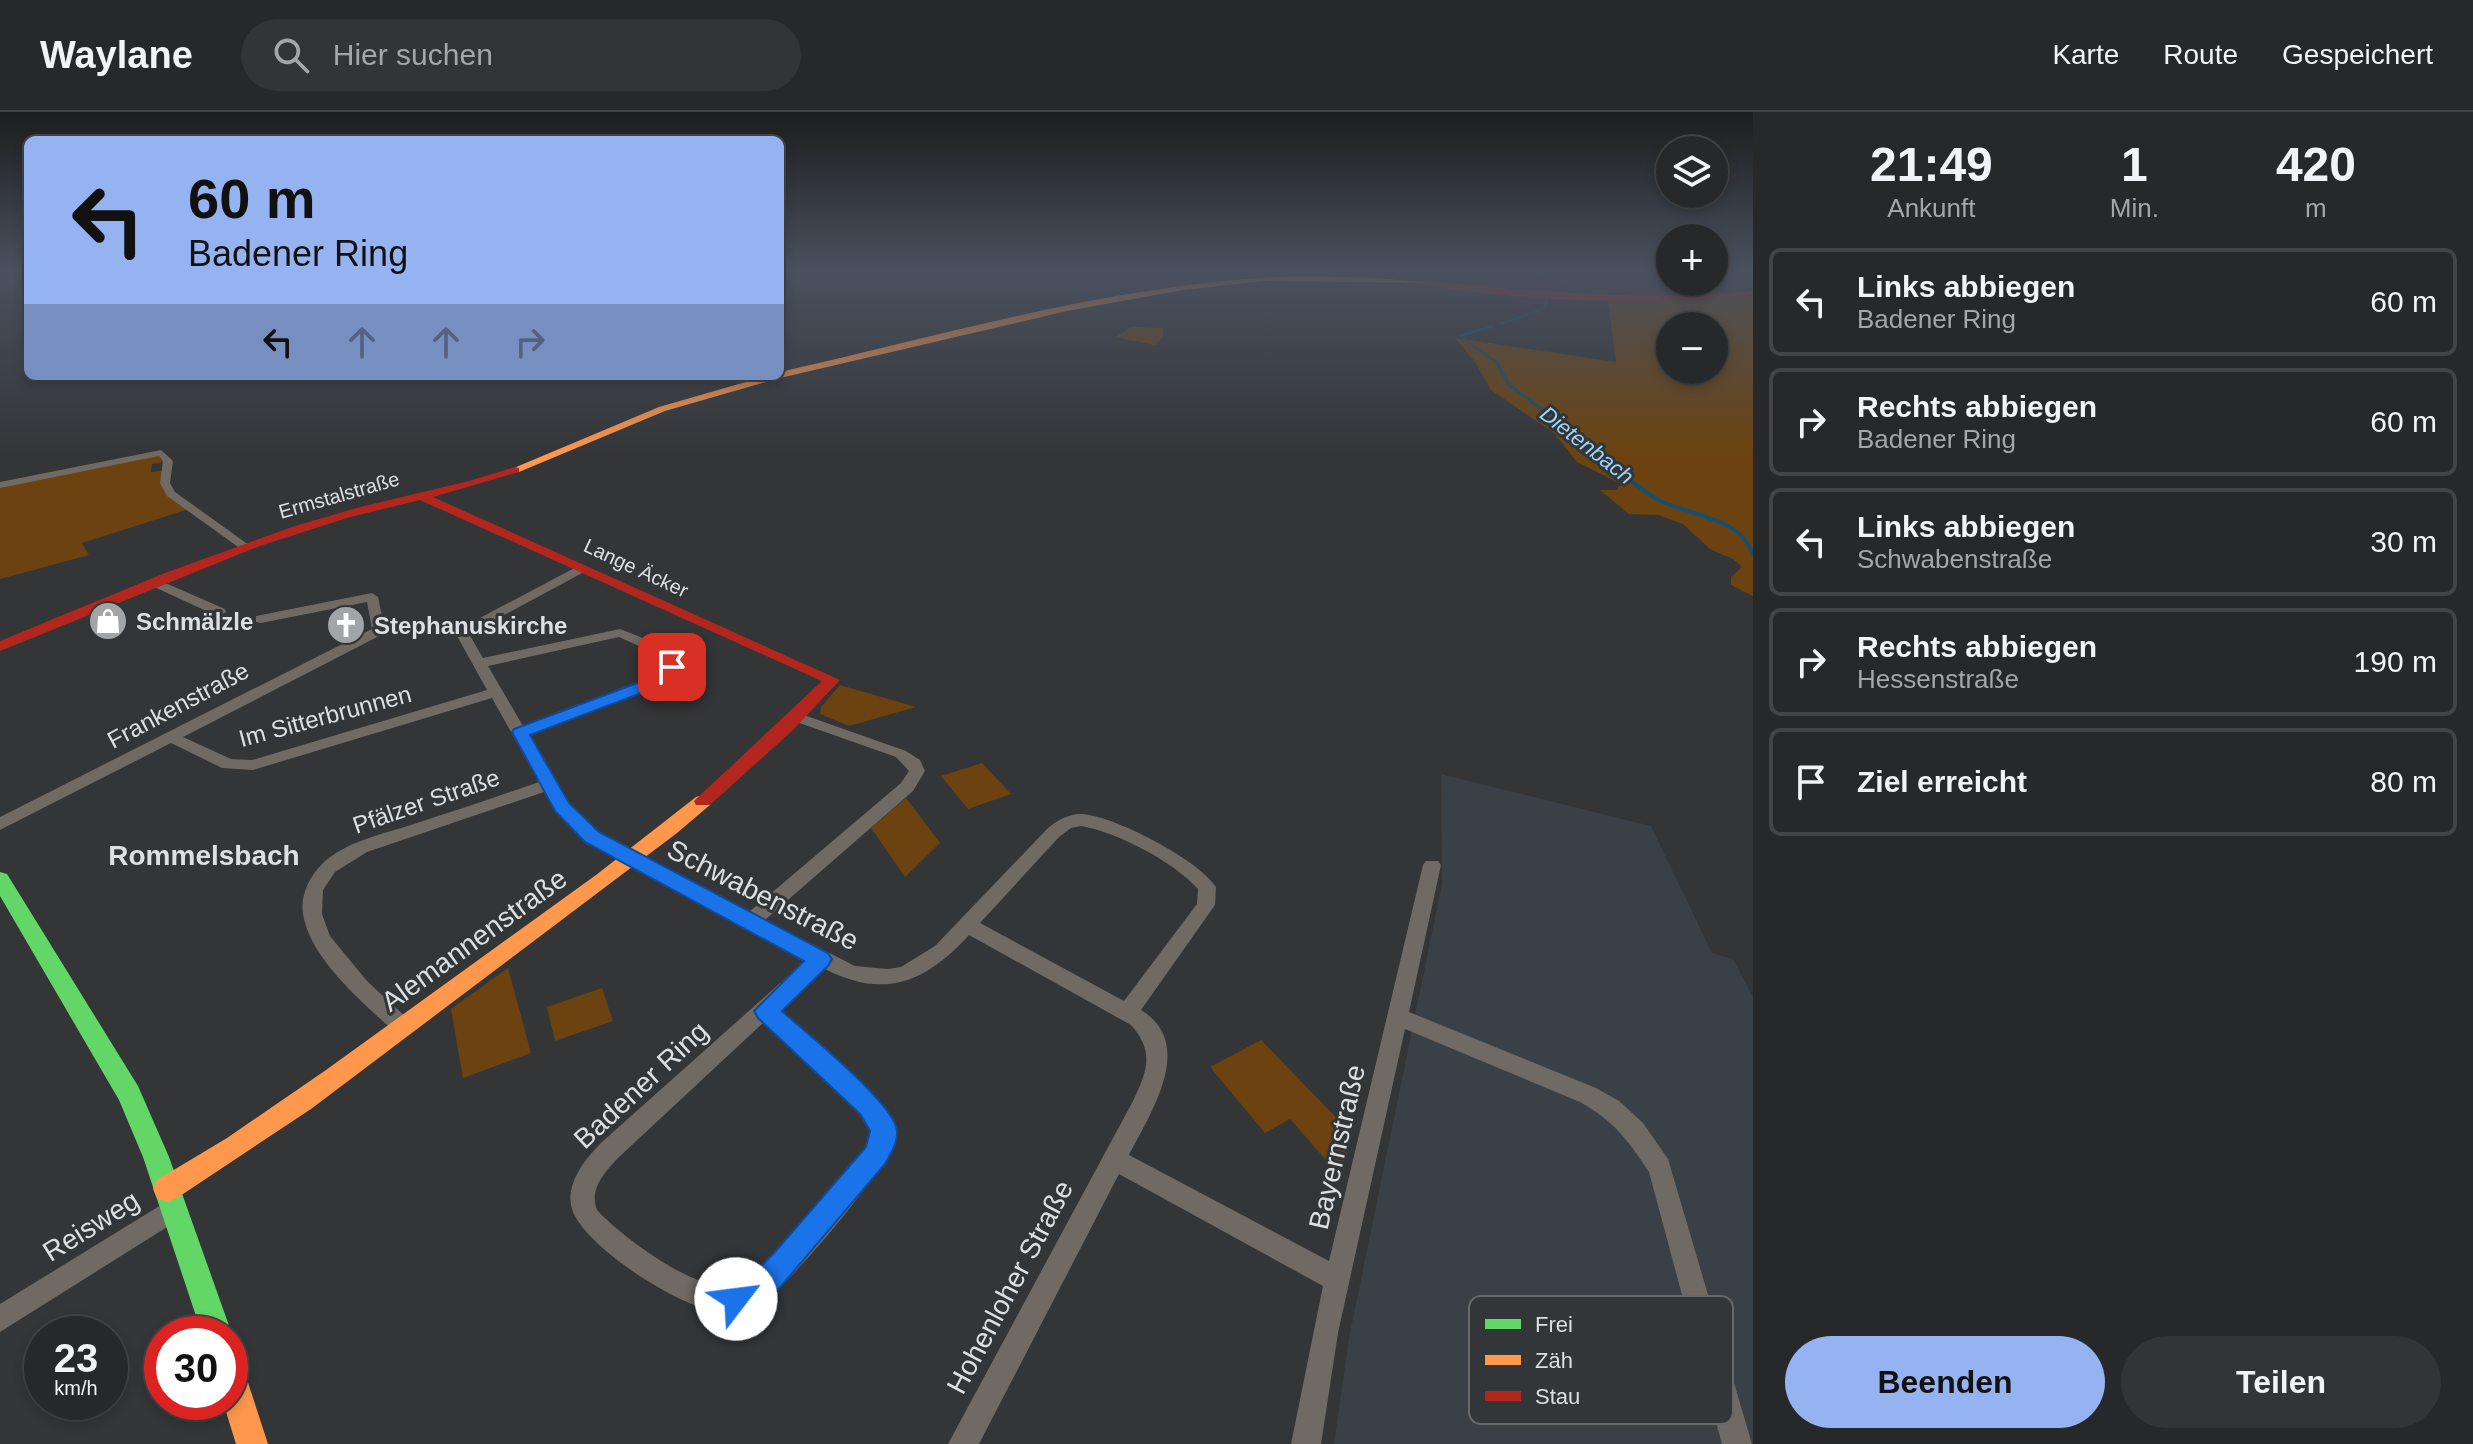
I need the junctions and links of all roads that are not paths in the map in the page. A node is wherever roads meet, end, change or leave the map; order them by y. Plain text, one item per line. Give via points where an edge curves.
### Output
1 (974, 331) edge
2 (784, 375) edge
3 (764, 380) edge
4 (0, 485) edge
5 (421, 496) junction
6 (245, 547) junction
7 (582, 568) junction
8 (154, 582) junction
9 (220, 612) dead end
10 (261, 619) dead end
11 (379, 631) junction
12 (462, 633) junction
13 (0, 646) edge
14 (481, 663) junction
15 (832, 680) joint
16 (496, 692) junction
17 (796, 717) junction
18 (520, 732) junction
19 (170, 737) junction
20 (548, 785) junction
21 (0, 824) edge
22 (630, 859) junction
23 (1432, 865) dead end
24 (0, 879) edge
25 (752, 920) junction
26 (967, 925) junction
27 (820, 959) junction
28 (766, 1011) junction
29 (1128, 1012) junction
30 (1397, 1016) junction
31 (403, 1027) junction
32 (1114, 1159) junction
33 (171, 1199) junction
34 (1338, 1280) junction
35 (1697, 1296) edge
36 (211, 1316) edge
37 (0, 1319) edge
38 (245, 1420) edge
39 (1732, 1424) edge
40 (252, 1444) edge
41 (963, 1444) edge
42 (1306, 1444) edge
43 (1737, 1444) edge

1 - 2 street, Ermstalstraße
3 - 5 street, Ermstalstraße via 636,419 530,465
4 - 6 street via 164,455 171,494
5 - 6 street, Ermstalstraße via 330,518
5 - 7 street, Lange Äcker
6 - 8 street, Ermstalstraße
7 - 12 street
7 - 15 street, Lange Äcker
8 - 9 street
8 - 13 street, Ermstalstraße
10 - 11 street via 372,597
11 - 12 street, Frankenstraße via 436,625
11 - 19 street, Frankenstraße
12 - 14 street, Schwabenstraße
14 - 16 street, Schwabenstraße
14 - 18 street via 620,633 670,659 671,670 654,683
15 - 17 street, Alemannenstraße
16 - 18 street, Schwabenstraße
16 - 19 street, Im Sitterbrunnen via 253,765 228,764
17 - 22 street, Alemannenstraße
17 - 25 street via 901,754 917,771 907,787
18 - 20 street, Schwabenstraße
19 - 21 street, Frankenstraße
20 - 22 street, Schwabenstraße via 583,829
20 - 31 street, Pfälzer Straße via 361,848 339,859 319,880 313,902 323,945 350,979
22 - 25 street, Schwabenstraße
22 - 31 street, Alemannenstraße
23 - 30 street, Bayernstraße
24 - 33 street via 129,1094
25 - 27 street, Schwabenstraße
26 - 27 street, Schwabenstraße via 931,961 904,975 864,976
26 - 29 street
26 - 29 street, Schwabenstraße via 1053,833 1077,820 1101,825 1187,866 1207,887 1206,905
27 - 28 street, Badener Ring
28 - 28 street, Badener Ring via 610,1150 593,1167 585,1188 583,1210 601,1233 714,1299 749,1295 773,1277 863,1172 884,1138 875,1113
29 - 32 street via 1152,1036 1158,1061
30 - 34 street, Bayernstraße
30 - 35 street via 1601,1101 1629,1124 1649,1146 1668,1190
31 - 33 street, Alemannenstraße
32 - 34 street
32 - 41 street, Hohenloher Straße
33 - 36 street
33 - 37 street, Reisweg
34 - 42 street, Bayernstraße
38 - 40 street
39 - 43 street

